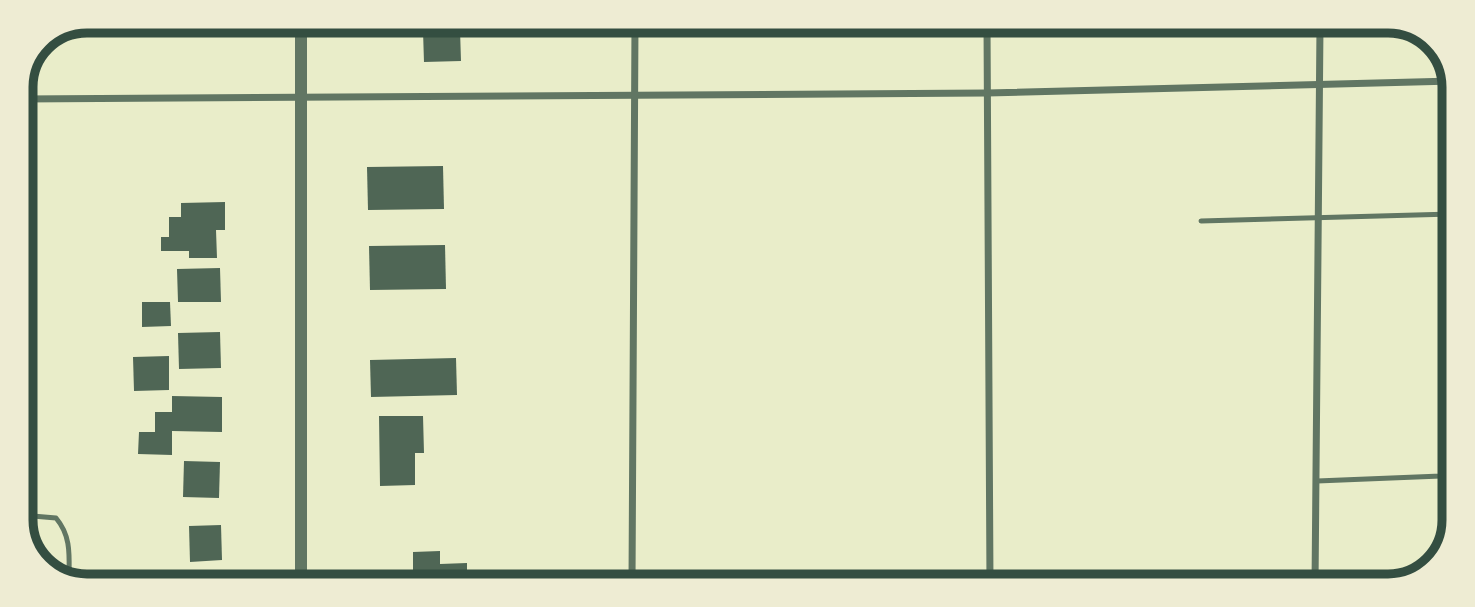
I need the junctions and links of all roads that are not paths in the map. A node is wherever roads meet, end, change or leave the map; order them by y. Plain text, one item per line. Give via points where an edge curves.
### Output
1 (301, 33) edge
2 (635, 33) edge
3 (987, 33) edge
4 (1320, 33) edge
5 (1442, 81) edge
6 (1319, 84) junction
7 (987, 93) junction
8 (635, 94) junction
9 (299, 95) junction
10 (33, 99) edge
11 (1442, 214) edge
12 (1318, 220) junction
13 (1201, 221) dead end
14 (1441, 408) dead end
15 (1441, 476) junction
16 (1317, 481) junction
17 (33, 516) edge
18 (1442, 522) edge
19 (69, 571) edge
20 (301, 574) edge
21 (632, 574) edge
22 (990, 574) edge
23 (1315, 574) edge

1 - 9 street
2 - 8 street
3 - 7 street
4 - 6 street
5 - 6 street
6 - 7 street
6 - 12 street
7 - 8 street
7 - 22 street
8 - 9 street
8 - 21 street
9 - 10 street
9 - 20 street
11 - 12 lane
12 - 13 lane
12 - 16 street
14 - 15 lane
15 - 16 lane
15 - 18 lane
16 - 23 street
17 - 19 lane via 56,518 65,529

